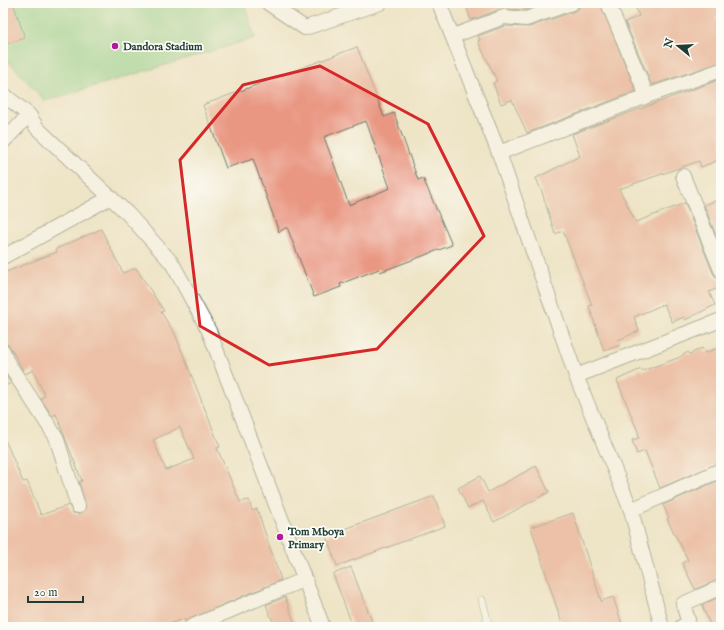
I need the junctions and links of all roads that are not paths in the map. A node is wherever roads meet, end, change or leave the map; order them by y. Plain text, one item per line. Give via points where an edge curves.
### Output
1 (268, 3) edge
2 (380, 3) edge
3 (440, 3) edge
4 (572, 3) edge
5 (608, 3) edge
6 (453, 36) junction
7 (721, 70) edge
8 (3, 94) edge
9 (647, 96) junction
10 (29, 115) junction
11 (3, 142) edge
12 (499, 154) junction
13 (683, 176) dead end
14 (111, 197) junction
15 (3, 257) edge
16 (721, 270) edge
17 (721, 320) edge
18 (4, 358) edge
19 (576, 376) junction
20 (721, 470) edge
21 (78, 506) dead end
22 (631, 510) junction
23 (305, 579) junction
24 (721, 587) edge
25 (482, 600) dead end
26 (191, 627) edge
27 (323, 627) edge
28 (489, 627) edge
29 (662, 627) edge
30 (681, 627) edge

1 - 2 street via 305,28
3 - 6 street
4 - 6 street via 526,19 504,17
5 - 9 street
6 - 12 street
7 - 9 street
8 - 10 street
9 - 12 street
10 - 11 street
10 - 14 street via 37,128
12 - 19 street
13 - 16 street
14 - 15 street
14 - 23 street via 172,263 209,331
17 - 19 street
18 - 21 street via 56,437
19 - 22 street
20 - 22 street
22 - 29 street
23 - 26 street
23 - 27 street
24 - 30 street via 683,604 688,620 687,624
25 - 28 lane

